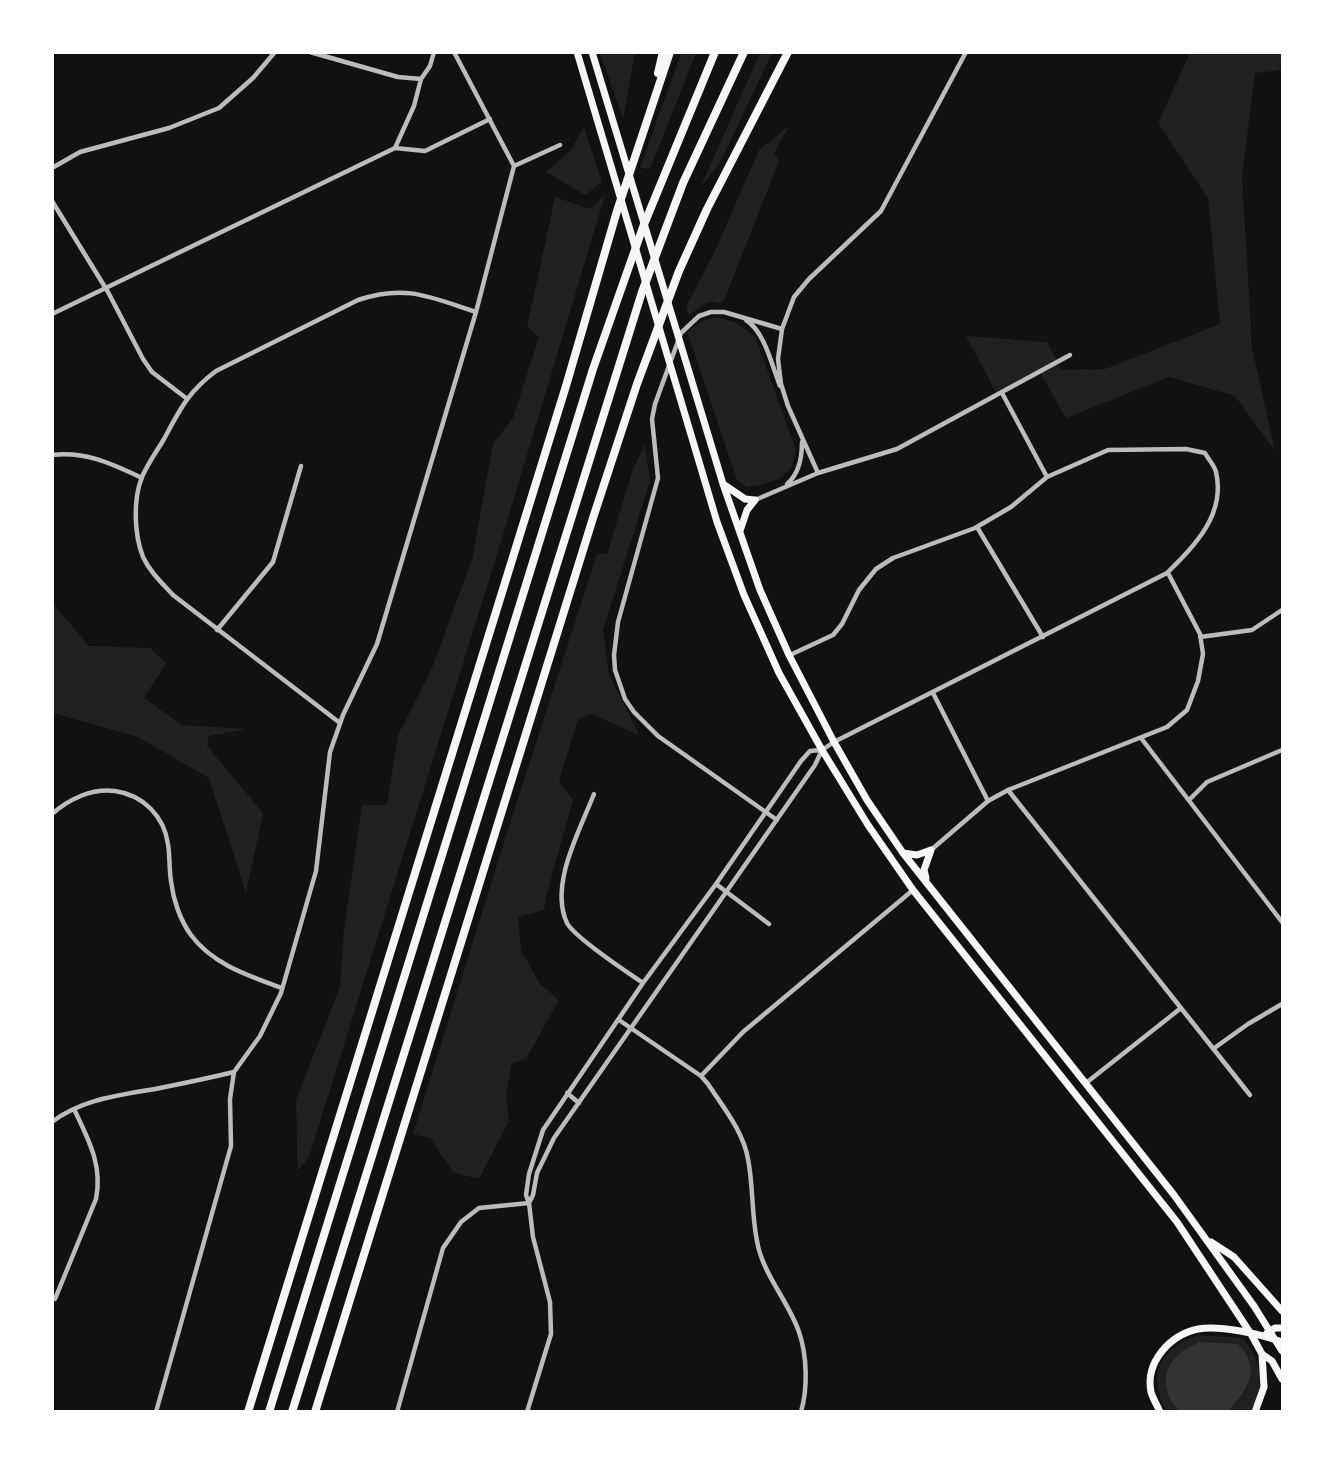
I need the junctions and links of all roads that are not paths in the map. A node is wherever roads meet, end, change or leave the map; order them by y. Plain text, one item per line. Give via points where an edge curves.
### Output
1 (275, 52) edge
2 (310, 52) edge
3 (434, 52) edge
4 (454, 52) edge
5 (577, 52) edge
6 (592, 52) edge
7 (663, 52) edge
8 (670, 52) edge
9 (707, 52) edge
10 (715, 52) edge
11 (744, 52) edge
12 (788, 52) edge
13 (966, 52) edge
14 (421, 79) junction
15 (701, 84) junction
16 (490, 119) junction
17 (642, 130) junction
18 (560, 145) dead end
19 (395, 148) junction
20 (514, 166) junction
21 (52, 168) edge
22 (52, 201) edge
23 (106, 288) junction
24 (476, 312) junction
25 (52, 314) edge
26 (739, 316) junction
27 (782, 329) junction
28 (1070, 355) dead end
29 (1002, 393) junction
30 (186, 398) junction
31 (788, 406) junction
32 (802, 438) junction
33 (52, 455) edge
34 (301, 466) dead end
35 (818, 473) junction
36 (142, 478) junction
37 (1047, 478) junction
38 (723, 484) junction
39 (783, 488) junction
40 (755, 500) junction
41 (977, 527) junction
42 (740, 532) junction
43 (1167, 573) junction
44 (1283, 610) edge
45 (217, 630) junction
46 (1043, 637) junction
47 (1200, 637) junction
48 (789, 655) junction
49 (933, 693) junction
50 (340, 723) junction
51 (1141, 738) junction
52 (834, 742) junction
53 (822, 750) junction
54 (1283, 750) edge
55 (1008, 790) junction
56 (594, 794) dead end
57 (1189, 800) junction
58 (988, 801) junction
59 (766, 811) junction
60 (52, 814) edge
61 (778, 820) junction
62 (931, 850) junction
63 (903, 853) junction
64 (927, 883) junction
65 (716, 884) junction
66 (913, 890) junction
67 (727, 894) junction
68 (1283, 922) edge
69 (769, 924) dead end
70 (643, 983) junction
71 (282, 988) junction
72 (1283, 1004) edge
73 (1181, 1008) junction
74 (619, 1020) junction
75 (632, 1029) junction
76 (1213, 1049) junction
77 (234, 1072) junction
78 (701, 1076) junction
79 (1085, 1083) junction
80 (567, 1093) junction
81 (1250, 1095) dead end
82 (579, 1103) junction
83 (74, 1109) junction
84 (52, 1122) edge
85 (530, 1203) junction
86 (1208, 1240) junction
87 (55, 1299) dead end
88 (1283, 1311) edge
89 (1283, 1328) edge
90 (1266, 1333) junction
91 (1251, 1334) junction
92 (1280, 1340) edge
93 (1258, 1346) junction
94 (1283, 1351) edge
95 (1262, 1354) junction
96 (1283, 1379) edge
97 (156, 1412) edge
98 (248, 1412) edge
99 (269, 1412) edge
100 (292, 1412) edge
101 (315, 1412) edge
102 (397, 1412) edge
103 (527, 1412) edge
104 (801, 1412) edge
105 (1160, 1412) edge
106 (1255, 1412) edge

1 - 21 street via 219,108 169,128 79,152
2 - 14 street
3 - 14 street
4 - 16 street
5 - 53 highway via 717,522 779,673
6 - 38 highway
7 - 17 highway
8 - 17 highway
9 - 15 highway
10 - 15 highway
11 - 100 highway via 683,183 638,303
12 - 101 highway via 692,240 637,384
13 - 27 street via 881,211 808,279 794,297
14 - 19 street
15 - 99 highway via 634,249 593,369
16 - 19 street via 425,152
16 - 20 street
17 - 98 highway
18 - 20 street
19 - 23 street
20 - 24 street
22 - 23 street
23 - 25 street
23 - 30 street via 152,372
24 - 30 street via 416,294 380,293 216,371
24 - 50 street via 377,644
26 - 27 street
26 - 31 street via 760,336
26 - 59 street via 711,312 689,323 654,404 658,478 618,622 614,654 625,699 645,724
27 - 31 street via 778,359
28 - 29 street
29 - 35 street via 897,449
29 - 37 street
30 - 36 street
31 - 32 street
32 - 35 street
32 - 39 street via 798,470
33 - 36 street via 79,454 105,460
34 - 45 street via 273,562
35 - 39 street
36 - 45 street via 136,518 144,557 173,595
37 - 41 street
37 - 43 street via 1108,450 1205,453 1216,471 1212,519 1197,543
38 - 40 highway via 745,499
38 - 42 highway
39 - 40 street
40 - 42 highway
41 - 46 street
41 - 48 street via 876,569 832,635
42 - 48 highway
43 - 46 street
43 - 47 street
44 - 47 street via 1252,630
45 - 50 street
46 - 49 street
47 - 51 street via 1203,654 1187,710 1167,727
48 - 52 highway
49 - 52 street
49 - 58 street
50 - 71 street via 330,752 317,871
51 - 55 street
51 - 57 street
52 - 53 street
52 - 63 highway
53 - 59 street via 810,751
53 - 61 street
53 - 66 highway
54 - 57 street via 1206,782
55 - 58 street
55 - 73 street
56 - 70 street via 563,874 568,923
57 - 68 street
58 - 62 street
59 - 61 street
59 - 65 street
60 - 71 street via 77,797 98,791 127,794 145,803 164,828 175,901 191,935 223,963
61 - 67 street
62 - 63 highway
62 - 64 highway via 924,870
63 - 64 highway
64 - 79 highway
65 - 67 street
65 - 70 street
66 - 78 street via 743,1032
66 - 91 highway via 1177,1222
67 - 69 street
67 - 75 street
70 - 74 street
71 - 77 street via 260,1036
72 - 76 street
73 - 76 street
73 - 79 street
74 - 75 street
74 - 80 street
75 - 78 street
75 - 82 street
76 - 81 street
77 - 83 street via 100,1099
77 - 97 street via 231,1146
78 - 104 street via 745,1148 759,1249 803,1350
79 - 86 highway
80 - 82 street
80 - 85 street via 535,1153 526,1195
82 - 85 street via 543,1158
83 - 84 street
83 - 87 street via 96,1155 99,1185
85 - 102 street via 479,1208 461,1222 443,1248
85 - 103 street via 533,1237 550,1302 551,1334
86 - 88 highway via 1234,1257
86 - 90 highway
89 - 90 highway
90 - 91 highway
90 - 92 highway
90 - 93 highway
91 - 93 highway
91 - 105 highway via 1208,1328 1175,1338 1159,1356 1151,1376 1151,1392
92 - 94 highway
93 - 95 highway
95 - 96 highway
95 - 106 highway via 1264,1387

